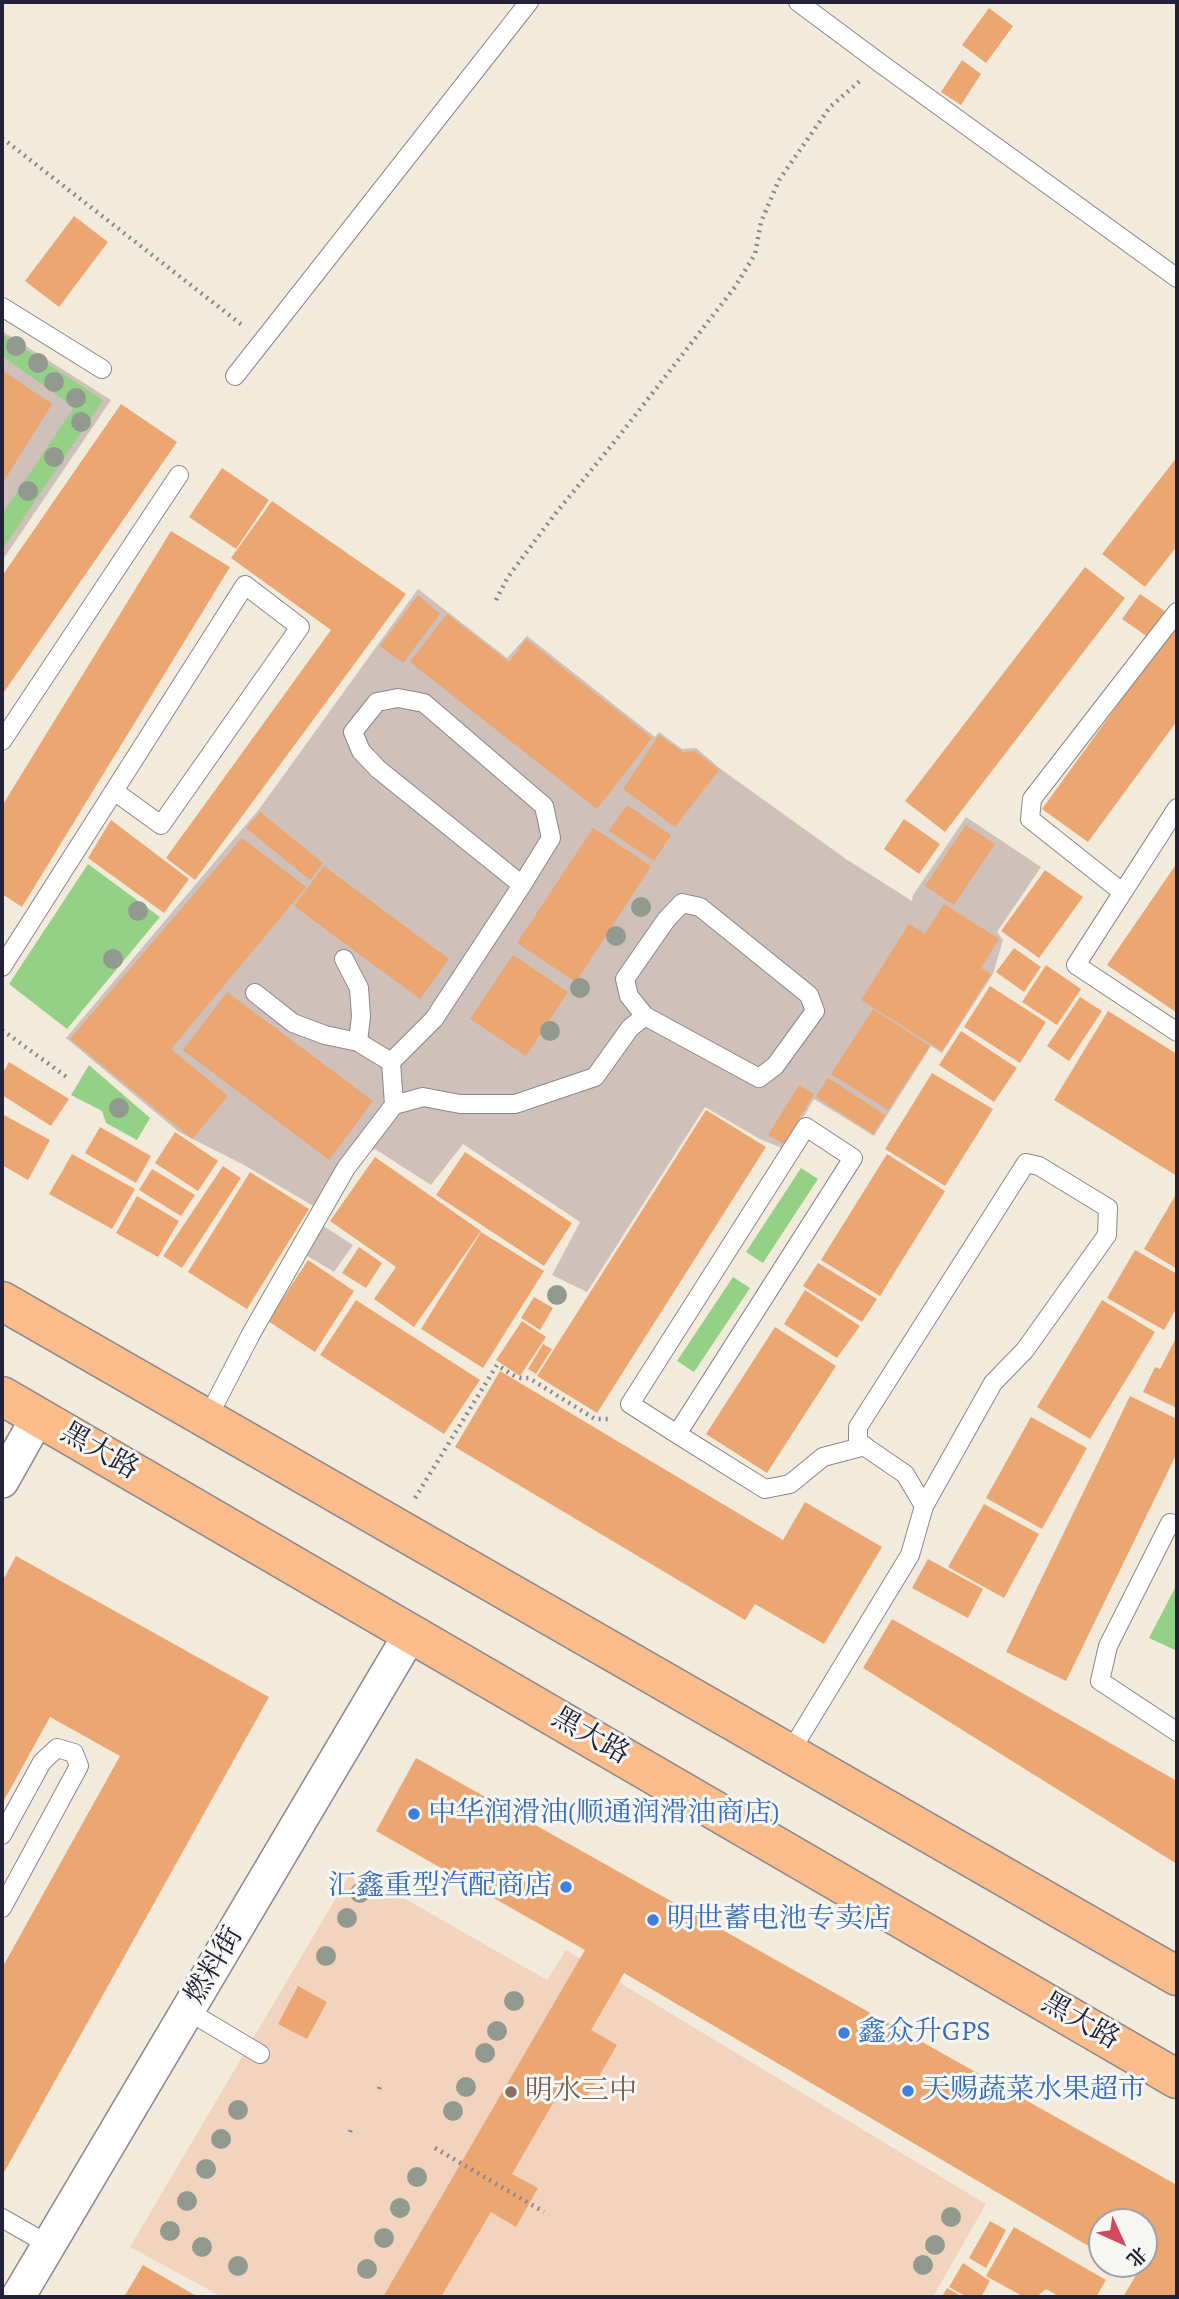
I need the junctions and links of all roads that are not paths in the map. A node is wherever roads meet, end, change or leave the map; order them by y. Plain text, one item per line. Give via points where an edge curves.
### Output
1 (529, 2) edge
2 (798, 2) edge
3 (1177, 278) edge
4 (2, 307) edge
5 (103, 369) dead end
6 (235, 376) dead end
7 (179, 475) dead end
8 (1177, 612) edge
9 (2, 741) edge
10 (114, 791) junction
11 (1177, 808) edge
12 (522, 885) junction
13 (1122, 892) junction
14 (344, 959) dead end
15 (2, 967) edge
16 (255, 993) dead end
17 (645, 1016) junction
18 (1177, 1032) edge
19 (358, 1042) junction
20 (391, 1062) junction
21 (394, 1105) junction
22 (2, 1301) edge
23 (2, 1396) edge
24 (38, 1417) junction
25 (207, 1419) junction
26 (677, 1434) junction
27 (865, 1447) junction
28 (2, 1481) edge
29 (923, 1506) junction
30 (1177, 1525) edge
31 (411, 1633) junction
32 (1177, 1732) edge
33 (789, 1754) junction
34 (2, 1835) edge
35 (2, 1908) edge
36 (1177, 1976) edge
37 (188, 2011) junction
38 (260, 2054) dead end
39 (1177, 2079) edge
40 (2, 2218) edge
41 (49, 2245) junction
42 (18, 2297) edge

1 - 6 lane
2 - 3 lane
4 - 5 lane
7 - 9 lane
8 - 13 lane via 1032,799 1030,819
10 - 10 lane via 246,585 300,627 161,825
10 - 15 lane
11 - 13 lane
12 - 12 lane via 551,838 544,806 424,703 398,698 377,702 353,732 361,751 377,769
12 - 20 lane via 434,1019
13 - 18 lane via 1076,965
14 - 19 lane via 359,988
16 - 19 lane via 293,1023
17 - 17 lane via 759,1078 775,1066 815,1011 809,995 700,907 682,903 625,979 629,996
17 - 21 lane via 630,1028 595,1077 515,1104 460,1104 423,1097
19 - 20 lane
20 - 21 lane
21 - 25 lane via 346,1168
22 - 25 highway
23 - 24 highway, 黑大路
24 - 28 street
24 - 31 highway, 黑大路
25 - 33 highway
26 - 26 lane via 630,1404 806,1127 853,1158
26 - 27 lane via 765,1489 790,1484 822,1457
27 - 29 lane via 905,1474
27 - 29 lane via 858,1442 858,1427 1026,1163 1040,1166 1108,1208 1107,1236 1025,1350 993,1383
29 - 33 lane via 910,1555
30 - 32 lane via 1170,1523 1108,1646 1100,1681
31 - 37 street, 燃料街
31 - 39 highway, 黑大路
33 - 36 highway
34 - 35 lane via 42,1762 57,1748 74,1753 79,1766
37 - 38 lane
37 - 41 street, 燃料街
40 - 41 lane
41 - 42 street, 燃料街

